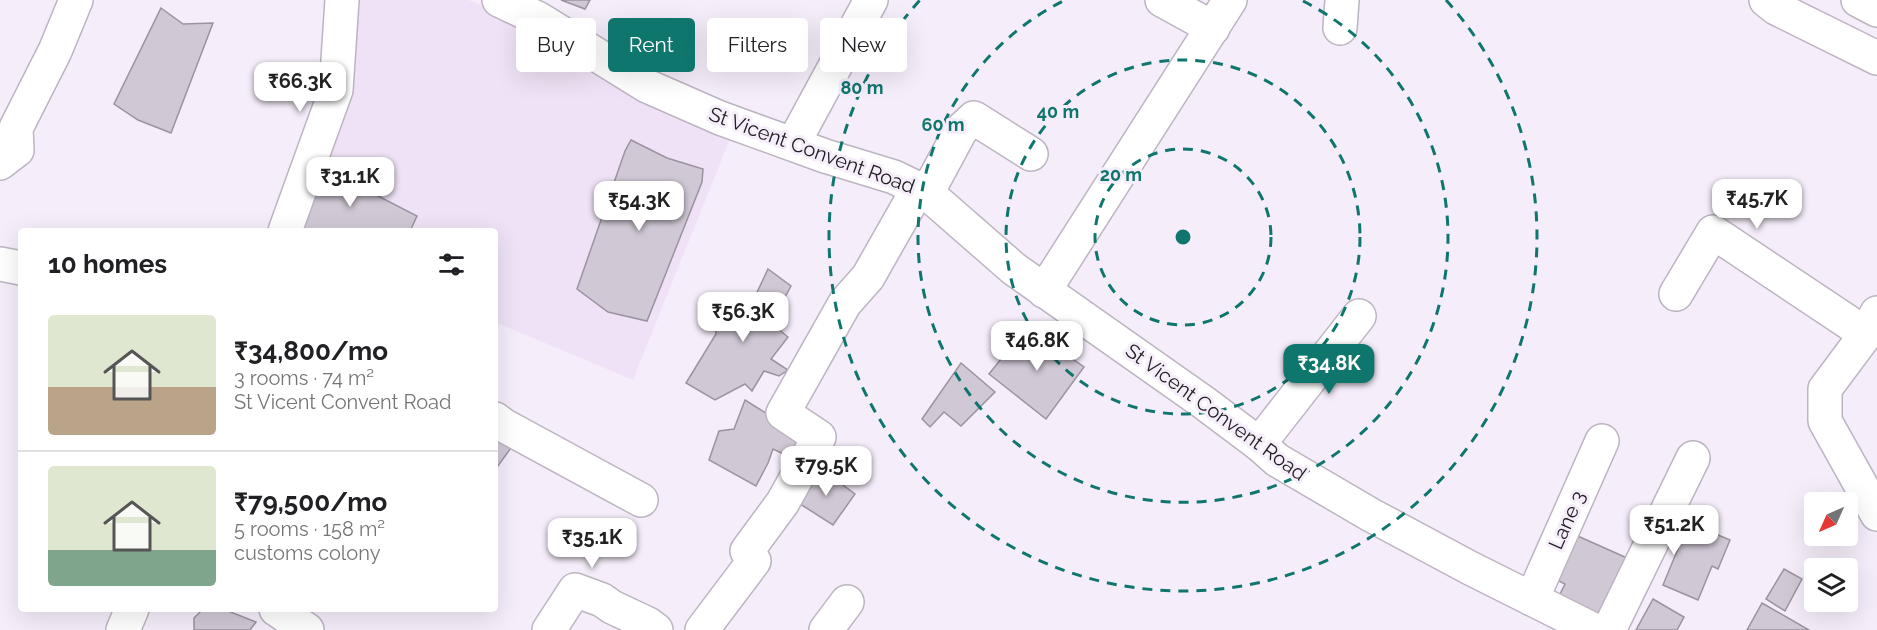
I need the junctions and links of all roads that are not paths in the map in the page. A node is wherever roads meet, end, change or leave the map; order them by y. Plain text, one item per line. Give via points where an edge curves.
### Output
1 (76, 0) edge
2 (499, 0) edge
3 (871, 0) edge
4 (1162, 0) edge
5 (1230, 0) edge
6 (1766, 0) edge
7 (1858, 0) edge
8 (337, 2) edge
9 (1877, 10) edge
10 (1213, 28) junction
11 (1877, 58) edge
12 (793, 144) junction
13 (1031, 154) dead end
14 (0, 163) edge
15 (923, 191) junction
16 (286, 228) edge
17 (0, 264) edge
18 (18, 267) edge
19 (1044, 291) junction
20 (1676, 294) dead end
21 (1359, 316) dead end
22 (1871, 323) edge
23 (498, 421) edge
24 (1602, 441) dead end
25 (1259, 444) junction
26 (1693, 458) dead end
27 (641, 500) dead end
28 (1877, 514) edge
29 (1532, 599) junction
30 (847, 602) dead end
31 (131, 612) edge
32 (280, 612) edge
33 (1560, 622) edge
34 (123, 630) edge
35 (307, 630) edge
36 (549, 630) edge
37 (656, 630) edge
38 (702, 630) edge
39 (826, 630) edge
40 (1594, 630) edge
41 (1609, 630) edge

1 - 14 street via 16,128 16,150
2 - 12 street, St Vicent Convent Road via 539,19 647,86
3 - 12 street
4 - 10 street
5 - 10 street
6 - 11 street
7 - 9 street
8 - 16 street via 336,90
10 - 19 street
12 - 15 street, St Vicent Convent Road via 894,177
13 - 15 street via 974,118 961,130
15 - 19 street, St Vicent Convent Road
15 - 38 street via 868,277 844,303 783,414 819,437 783,502 747,551 753,561
17 - 18 street
19 - 25 street, St Vicent Convent Road
20 - 22 street via 1713,232 1795,285
21 - 25 street
22 - 28 street via 1825,389 1825,421
23 - 27 street
24 - 29 street, Lane 3
25 - 29 street, St Vicent Convent Road via 1277,460 1371,515
26 - 41 street
29 - 33 street, St Vicent Convent Road
30 - 39 street
31 - 34 street
32 - 35 street
33 - 40 street, St Vicent Convent Road
36 - 37 street via 575,590

